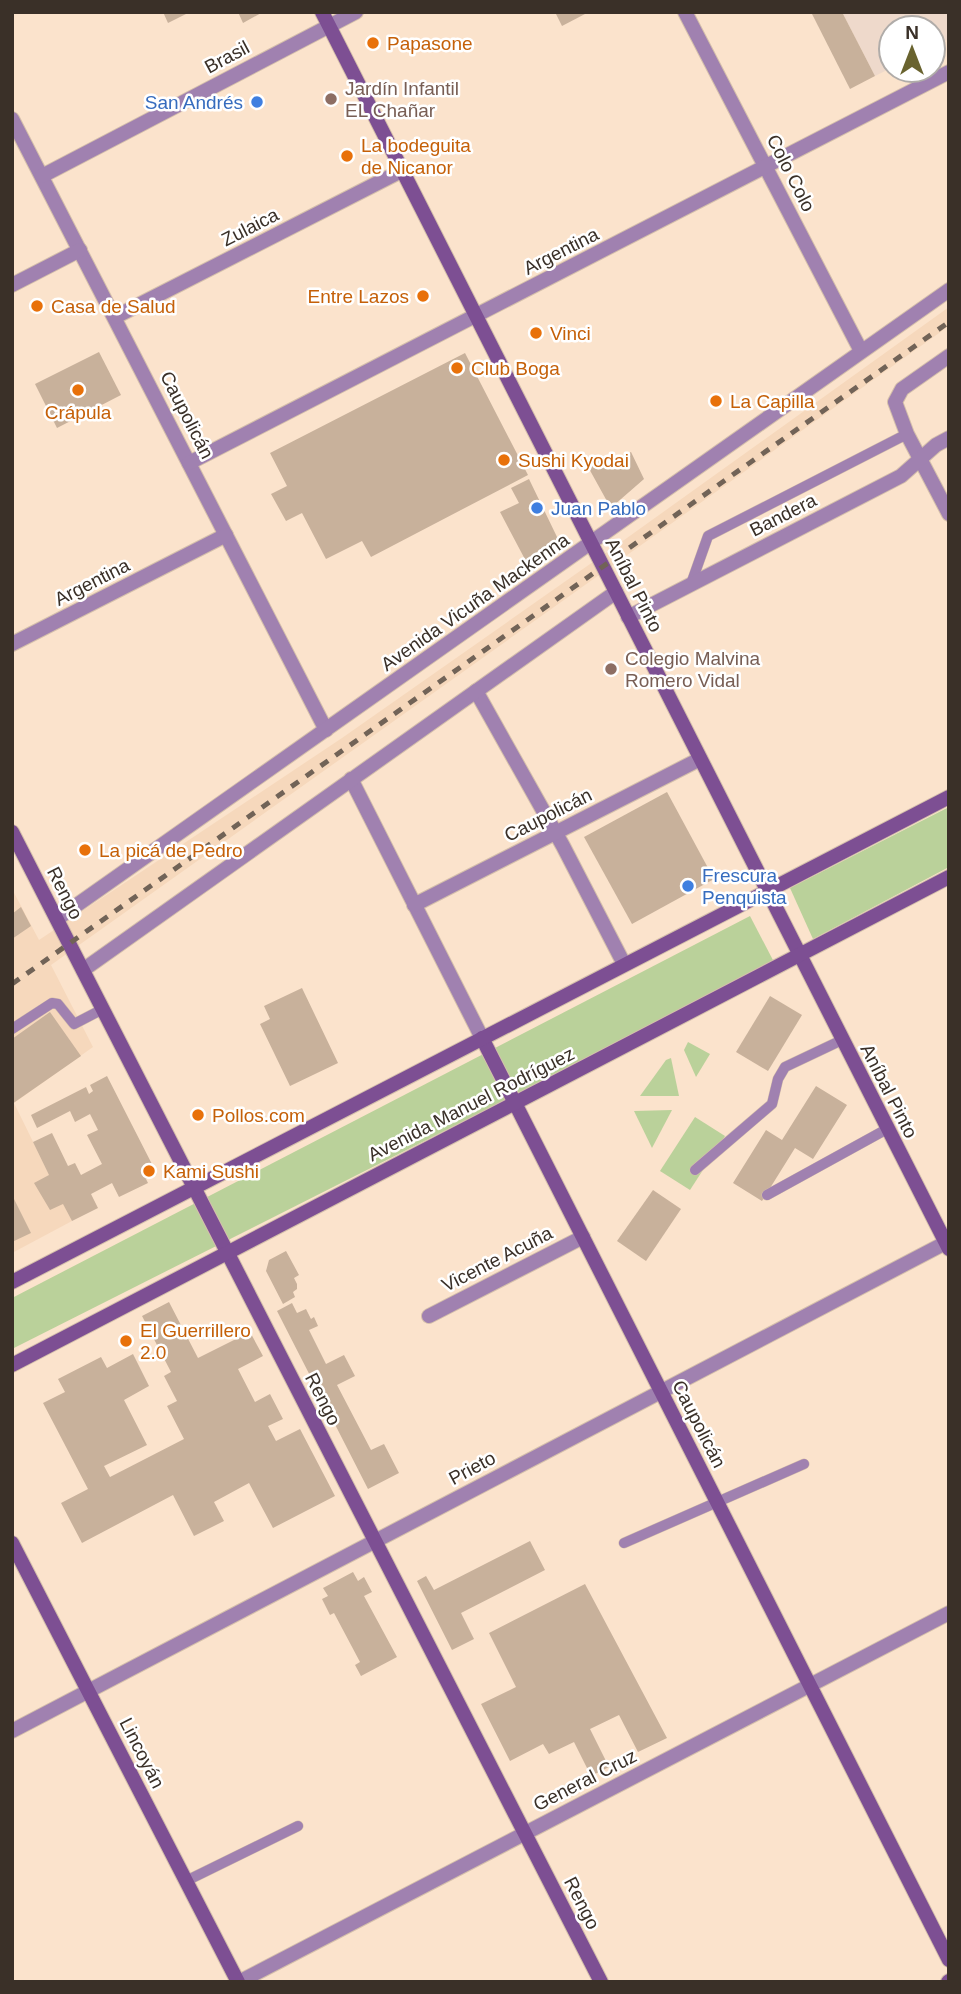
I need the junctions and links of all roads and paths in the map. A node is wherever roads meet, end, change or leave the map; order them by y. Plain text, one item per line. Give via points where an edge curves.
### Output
1 (322, 12) edge
2 (356, 12) edge
3 (685, 12) edge
4 (329, 26) junction
5 (949, 72) edge
6 (12, 119) edge
7 (766, 167) junction
8 (403, 170) junction
9 (42, 176) junction
10 (80, 250) junction
11 (12, 285) edge
12 (949, 290) edge
13 (477, 315) junction
14 (115, 317) junction
15 (861, 351) junction
16 (949, 356) edge
17 (907, 434) junction
18 (949, 438) edge
19 (920, 459) junction
20 (189, 463) junction
21 (949, 514) edge
22 (226, 535) junction
23 (592, 544) junction
24 (691, 584) junction
25 (616, 592) junction
26 (628, 617) junction
27 (12, 644) edge
28 (476, 691) junction
29 (326, 730) junction
30 (699, 759) junction
31 (351, 779) junction
32 (949, 797) edge
33 (12, 832) edge
34 (554, 833) junction
35 (949, 877) edge
36 (766, 891) junction
37 (414, 905) junction
38 (57, 919) junction
39 (799, 956) junction
40 (624, 964) junction
41 (83, 970) junction
42 (103, 1009) junction
43 (12, 1029) edge
44 (482, 1038) junction
45 (842, 1040) junction
46 (515, 1103) junction
47 (887, 1129) junction
48 (695, 1170) dead end
49 (194, 1188) junction
50 (767, 1195) dead end
51 (583, 1237) junction
52 (948, 1244) edge
53 (226, 1253) junction
54 (12, 1282) edge
55 (429, 1315) dead end
56 (12, 1365) edge
57 (661, 1391) junction
58 (804, 1464) dead end
59 (718, 1503) junction
60 (374, 1541) junction
61 (12, 1543) edge
62 (624, 1543) dead end
63 (949, 1613) edge
64 (810, 1685) junction
65 (88, 1691) junction
66 (12, 1731) edge
67 (298, 1826) dead end
68 (525, 1833) junction
69 (186, 1881) junction
70 (949, 1960) edge
71 (238, 1982) edge
72 (601, 1982) edge

1 - 4 main road, Aníbal Pinto
2 - 4 street, Brasil
3 - 7 street, Colo Colo
4 - 8 main road, Aníbal Pinto
4 - 9 street, Brasil
5 - 7 street, Argentina
6 - 9 street, Caupolicán
7 - 13 street, Argentina
7 - 15 street, Colo Colo
8 - 13 main road, Aníbal Pinto
8 - 14 street, Zulaica
9 - 10 street, Caupolicán
10 - 11 street
10 - 14 street, Caupolicán
12 - 15 street, Avenida Vicuña Mackenna
13 - 20 street, Argentina
13 - 23 main road, Aníbal Pinto
14 - 20 street, Caupolicán
15 - 23 street, Avenida Vicuña Mackenna
16 - 17 street via 902,389 895,402
17 - 19 street
17 - 24 lane via 708,536
18 - 19 street, Bandera
19 - 21 street
19 - 24 street, Bandera via 901,476
20 - 22 street, Caupolicán
22 - 27 street, Argentina
22 - 29 street, Caupolicán
23 - 25 main road, Aníbal Pinto
23 - 29 street, Avenida Vicuña Mackenna
24 - 26 street, Bandera
25 - 26 main road, Aníbal Pinto
25 - 28 street
26 - 30 main road, Aníbal Pinto
28 - 31 street
28 - 34 street
29 - 38 street, Avenida Vicuña Mackenna
30 - 34 street, Caupolicán
30 - 36 main road, Aníbal Pinto
31 - 37 street, Caupolicán
31 - 41 street
32 - 36 main road
33 - 38 main road, Rengo
34 - 37 street, Caupolicán
34 - 40 street
35 - 39 main road, Avenida Manuel Rodríguez
36 - 39 main road, Aníbal Pinto
36 - 40 main road
37 - 44 street, Caupolicán
38 - 41 main road, Rengo
39 - 45 main road, Aníbal Pinto
39 - 46 main road, Avenida Manuel Rodríguez
40 - 44 main road
41 - 42 main road, Rengo
42 - 43 lane via 74,1024 52,1003
42 - 49 main road, Rengo
44 - 46 main road, Caupolicán
44 - 49 main road
45 - 47 main road, Aníbal Pinto
45 - 48 lane via 785,1067 772,1104
46 - 51 main road, Caupolicán
46 - 53 main road, Avenida Manuel Rodríguez
47 - 50 lane
47 - 52 main road, Aníbal Pinto
49 - 53 main road, Rengo
49 - 54 main road
51 - 55 street, Vicente Acuña
51 - 57 main road, Caupolicán
52 - 57 street, Prieto
53 - 56 main road, Avenida Manuel Rodríguez
53 - 60 main road, Rengo
57 - 59 main road, Caupolicán
57 - 60 street, Prieto
58 - 59 lane
59 - 62 lane
59 - 64 main road, Caupolicán
60 - 65 street, Prieto
60 - 68 main road, Rengo
61 - 65 main road, Lincoyán
63 - 64 street, General Cruz
64 - 68 street, General Cruz
64 - 70 main road, Caupolicán
65 - 66 street, Prieto
65 - 69 main road, Lincoyán
67 - 69 lane
68 - 71 street, General Cruz
68 - 72 main road, Rengo
69 - 71 main road, Lincoyán

